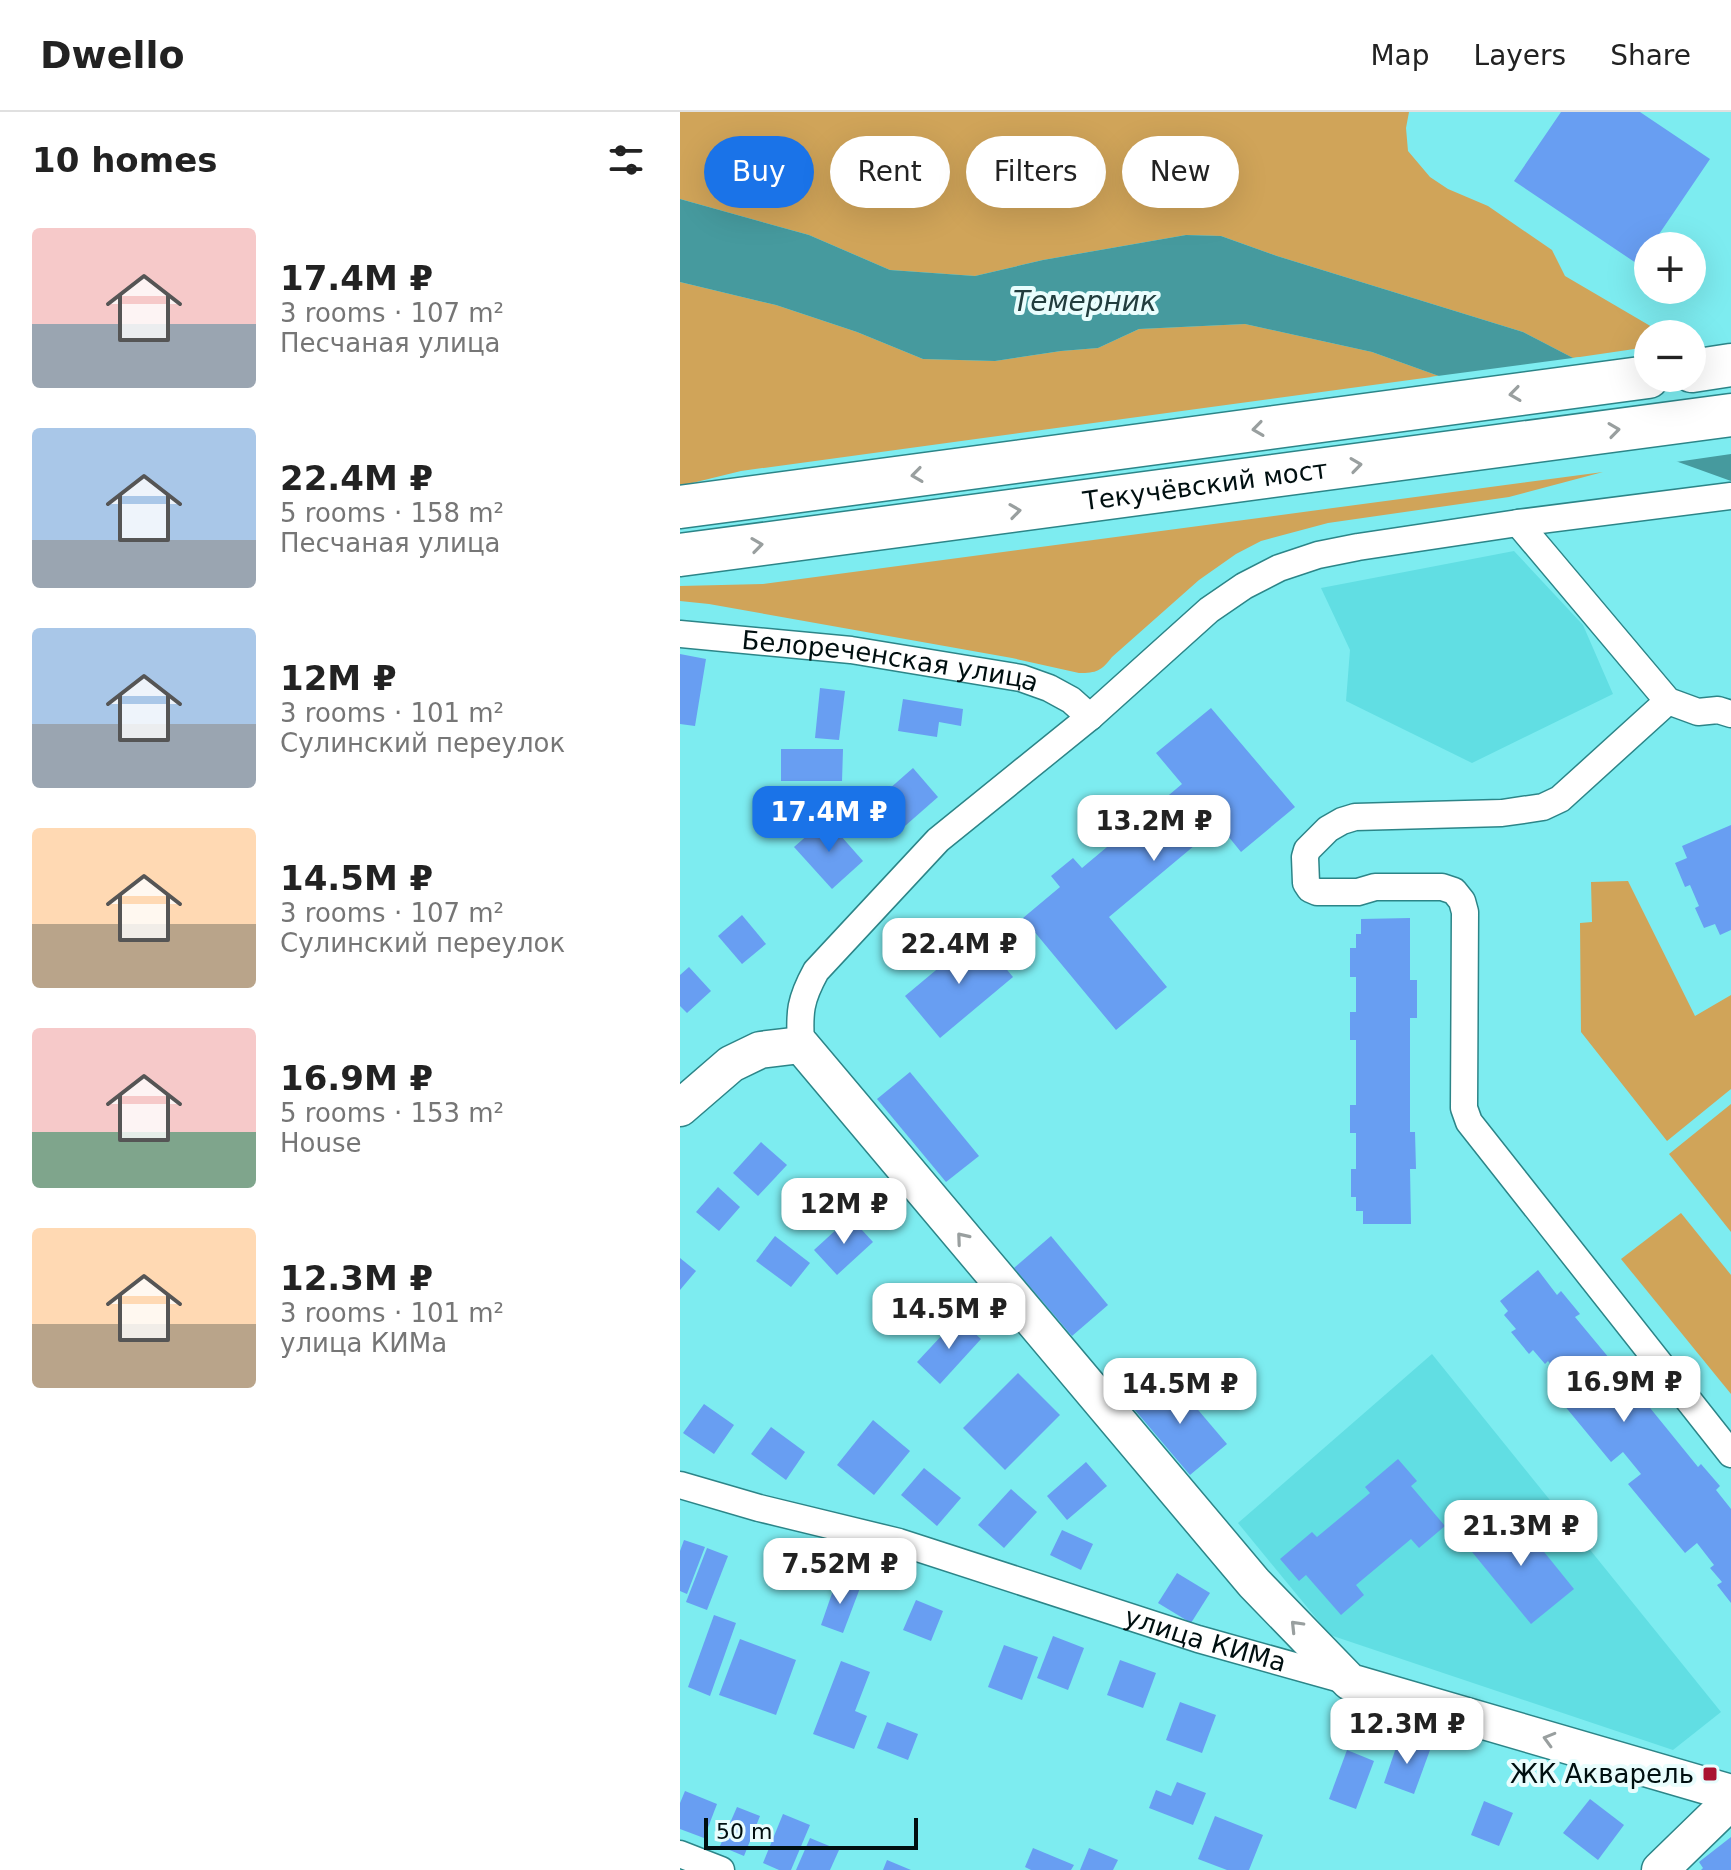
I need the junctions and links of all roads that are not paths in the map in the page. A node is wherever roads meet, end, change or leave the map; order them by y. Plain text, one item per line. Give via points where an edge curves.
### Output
1 (1731, 365) edge
2 (1706, 369) edge
3 (1634, 379) edge
4 (1731, 415) edge
5 (1731, 496) edge
6 (680, 507) edge
7 (1518, 523) junction
8 (680, 555) edge
9 (680, 634) edge
10 (1668, 701) junction
11 (1731, 714) edge
12 (1090, 717) junction
13 (801, 1045) junction
14 (680, 1108) edge
15 (1731, 1454) edge
16 (680, 1485) edge
17 (1350, 1682) junction
18 (1731, 1793) edge
19 (1731, 1801) edge
20 (680, 1854) edge
21 (721, 1870) edge
22 (1660, 1870) edge

1 - 2 main road
3 -> 6 main road, Текучёвский мост
8 -> 4 main road, Текучёвский мост
5 - 7 street
7 - 10 street
7 - 12 street via 1358,547 1279,568 1209,610
9 - 12 street, Белореченская улица via 851,650 1021,678 1071,700
10 - 11 street via 1698,712
10 - 15 street via 1560,799 1543,807 1342,821 1307,850 1306,883 1317,892 1442,887 1462,901 1464,1108 1469,1122
12 - 13 street via 938,840 816,971 799,1015
13 - 14 street via 760,1050 731,1064
17 -> 13 street via 1254,1583
16 - 17 street, улица КИМа via 899,1542
18 -> 17 street, улица КИМа
19 - 22 street
20 - 21 street

